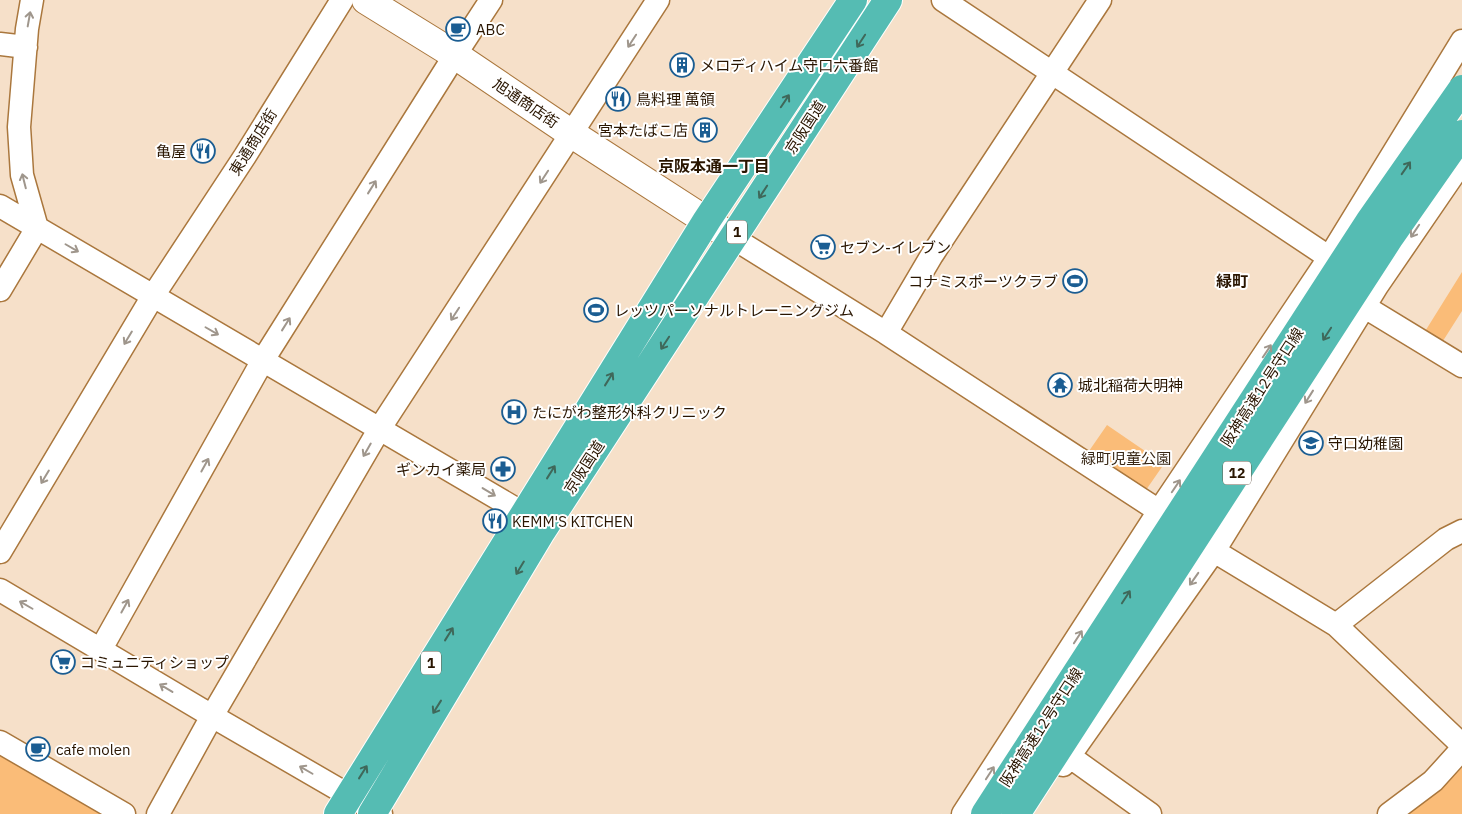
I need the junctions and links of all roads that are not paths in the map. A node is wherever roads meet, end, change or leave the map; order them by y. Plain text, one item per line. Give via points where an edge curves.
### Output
1 (32, 0) edge
2 (342, 0) edge
3 (366, 0) edge
4 (491, 0) edge
5 (658, 0) edge
6 (853, 0) edge
7 (888, 0) edge
8 (943, 0) edge
9 (1100, 0) edge
10 (1462, 41) edge
11 (0, 44) edge
12 (26, 47) junction
13 (455, 55) junction
14 (1051, 74) junction
15 (1462, 89) edge
16 (572, 134) junction
17 (1462, 134) edge
18 (1462, 162) edge
19 (1456, 185) edge
20 (0, 206) edge
21 (696, 213) junction
22 (37, 228) junction
23 (733, 238) junction
24 (1329, 258) junction
25 (1377, 286) junction
26 (0, 290) edge
27 (158, 290) junction
28 (1365, 307) junction
29 (886, 333) junction
30 (263, 360) junction
31 (1462, 366) edge
32 (380, 428) junction
33 (1159, 511) junction
34 (535, 520) junction
35 (1462, 531) edge
36 (1214, 551) junction
37 (0, 552) edge
38 (0, 590) edge
39 (1336, 625) junction
40 (101, 649) junction
41 (212, 716) junction
42 (0, 742) edge
43 (1462, 744) edge
44 (1462, 749) edge
45 (1069, 756) junction
46 (343, 804) edge
47 (376, 813) edge
48 (124, 814) edge
49 (158, 814) edge
50 (963, 814) edge
51 (985, 814) edge
52 (1016, 814) edge
53 (1031, 814) edge
54 (1150, 814) edge
55 (1389, 814) edge

12 -> 1 street
2 - 27 street, 東通商店街
3 - 13 main road, 旭通商店街
4 - 13 street
5 -> 16 street
21 -> 6 highway, 京阪国道 / 1
7 -> 23 highway, 京阪国道 / 1
8 - 14 street
9 - 14 street
10 - 24 street
11 - 12 street
22 -> 12 street via 22,176 20,147
13 - 16 main road, 旭通商店街
30 -> 13 street
14 - 24 street
14 - 29 street via 932,255
51 -> 15 highway, 阪神高速12号守口線, bridge via 1369,222
16 - 21 main road, 旭通商店街
16 -> 32 street
17 -> 52 highway, 阪神高速12号守口線 / 12, bridge via 1390,237
18 - 19 street
19 -> 25 street
20 - 22 street
21 - 23 main road, 旭通商店街
34 -> 21 highway, 京阪国道 / 1
22 - 26 street
22 -> 27 street
23 - 29 street
23 -> 34 highway, 京阪国道 / 1
24 - 25 street
33 -> 24 street
25 - 28 street
27 -> 30 street
27 -> 37 street, 東通商店街
28 - 31 street
28 -> 36 street
29 - 33 street
30 - 32 street
40 -> 30 street
32 -> 34 street
32 -> 41 street
33 - 36 street
50 -> 33 street
46 -> 34 highway, 京阪国道 / 1
34 -> 47 highway, 京阪国道 / 1
35 - 39 street via 1446,539
36 - 39 street
36 -> 45 street
40 -> 38 street
39 - 43 street
41 -> 40 street
46 -> 41 street
41 - 49 street
42 - 48 street
44 - 55 street via 1433,781
45 - 53 street
45 - 54 street
46 - 47 street

